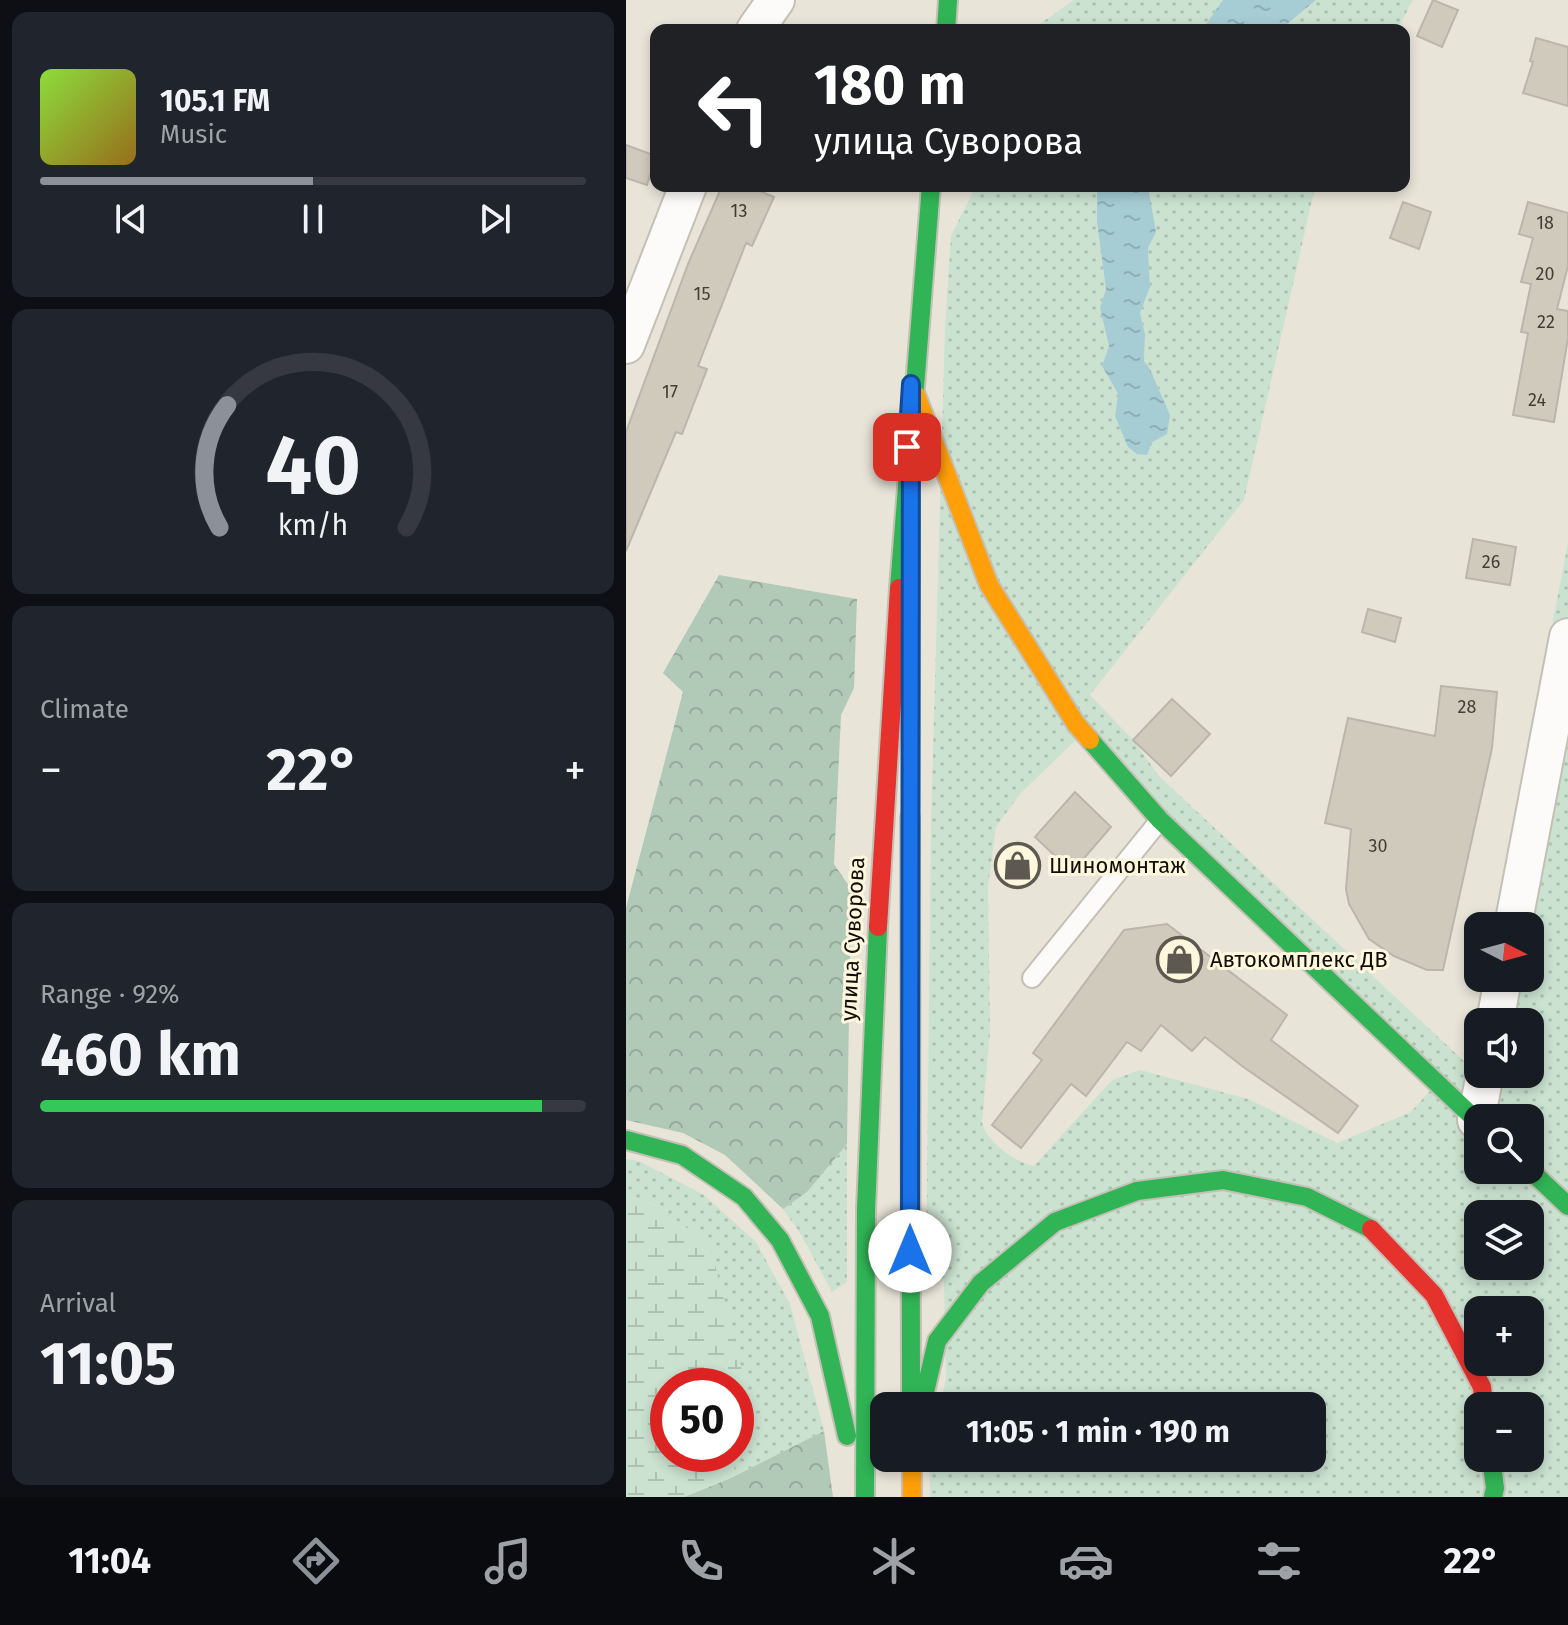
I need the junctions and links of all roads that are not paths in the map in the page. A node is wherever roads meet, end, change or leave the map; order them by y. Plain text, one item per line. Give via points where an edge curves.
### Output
1 (776, 0) edge
2 (948, 0) edge
3 (759, 24) edge
4 (946, 24) edge
5 (686, 192) edge
6 (930, 192) edge
7 (626, 345) edge
8 (911, 384) junction
9 (1568, 637) edge
10 (911, 699) dead end
11 (911, 794) dead end
12 (1160, 820) junction
13 (1516, 912) edge
14 (1032, 978) dead end
15 (1464, 1109) edge
16 (626, 1140) edge
17 (1544, 1183) edge
18 (1568, 1206) edge
19 (911, 1392) edge
20 (925, 1392) edge
21 (1483, 1392) edge
22 (912, 1472) edge
23 (1493, 1472) edge
24 (854, 1497) edge
25 (865, 1497) edge
26 (912, 1497) edge
27 (1493, 1497) edge

1 - 3 street
2 - 4 main road
5 - 7 street
6 - 8 main road, улица Суворова
8 - 10 main road, улица Суворова
8 - 12 main road via 989,585 1076,724
8 - 25 main road, улица Суворова via 872,987
9 - 13 street
11 - 19 main road
12 - 14 lane
12 - 15 main road
16 - 24 main road via 682,1155 744,1197 780,1240 820,1316 850,1450
17 - 18 main road
20 - 21 main road via 937,1341 981,1283 1055,1222 1137,1191 1223,1180 1307,1197 1373,1230 1434,1295
22 - 26 main road
23 - 27 main road

